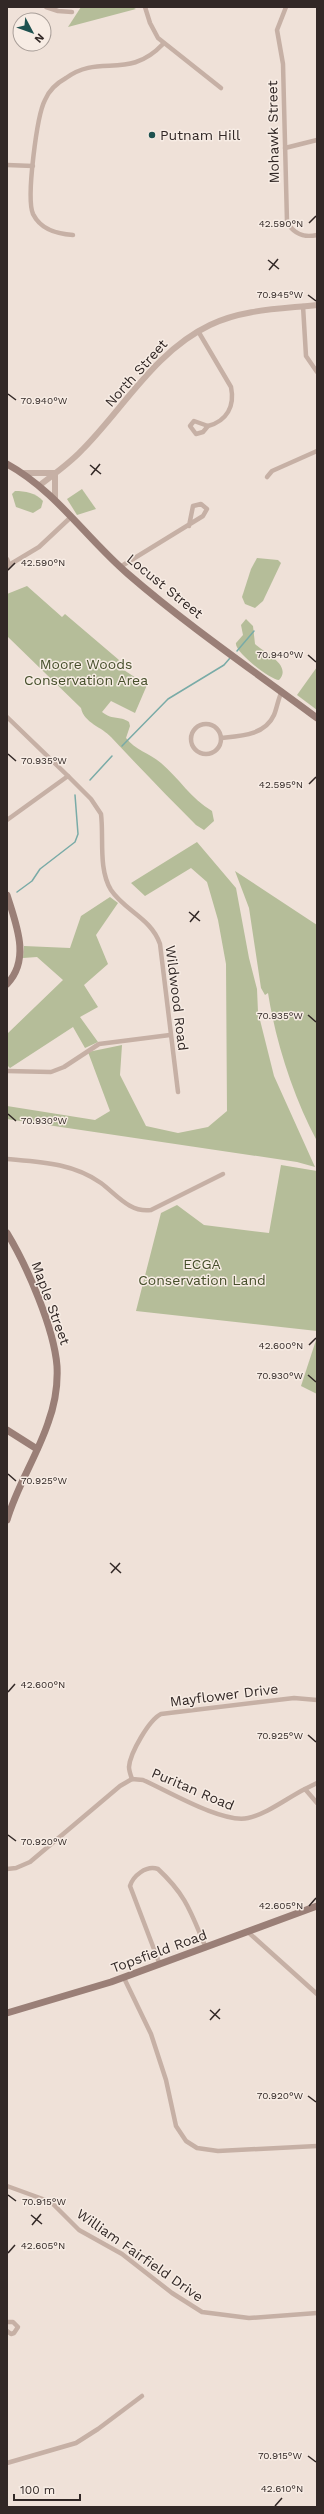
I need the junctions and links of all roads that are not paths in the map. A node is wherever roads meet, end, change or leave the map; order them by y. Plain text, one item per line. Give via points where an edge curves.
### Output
1 (46, 7) edge
2 (145, 7) edge
3 (286, 7) edge
4 (72, 12) dead end
5 (163, 44) junction
6 (221, 88) dead end
7 (317, 140) edge
8 (285, 148) junction
9 (7, 165) edge
10 (33, 166) junction
11 (317, 235) edge
12 (73, 236) dead end
13 (317, 305) edge
14 (303, 306) junction
15 (198, 331) junction
16 (317, 372) edge
17 (208, 426) dead end
18 (317, 451) edge
19 (7, 464) edge
20 (22, 473) junction
21 (55, 474) junction
22 (267, 477) dead end
23 (40, 485) junction
24 (54, 498) junction
25 (71, 517) junction
26 (189, 526) junction
27 (7, 559) edge
28 (8, 567) edge
29 (120, 567) junction
30 (282, 691) junction
31 (7, 717) edge
32 (317, 718) edge
33 (222, 738) junction
34 (68, 776) junction
35 (7, 820) edge
36 (7, 895) edge
37 (7, 984) edge
38 (170, 1035) junction
39 (7, 1071) edge
40 (178, 1092) dead end
41 (7, 1159) edge
42 (223, 1174) dead end
43 (7, 1233) edge
44 (7, 1430) edge
45 (37, 1449) junction
46 (7, 1520) edge
47 (317, 1700) edge
48 (132, 1780) junction
49 (317, 1783) edge
50 (305, 1789) junction
51 (317, 1803) edge
52 (7, 1869) edge
53 (317, 1906) edge
54 (248, 1932) junction
55 (206, 1948) junction
56 (160, 1965) junction
57 (124, 1978) junction
58 (317, 1994) edge
59 (7, 2012) edge
60 (317, 2146) edge
61 (7, 2186) edge
62 (317, 2312) edge
63 (7, 2322) edge
64 (7, 2331) edge
65 (142, 2396) dead end
66 (7, 2463) edge

1 - 4 street
2 - 5 street via 150,23
3 - 8 street, Mohawk Street via 277,30 282,64
5 - 6 street
5 - 10 street via 138,62 91,67 69,75 56,85 42,105
7 - 8 street
8 - 11 street, Mohawk Street via 287,222 302,236
9 - 10 street
10 - 12 street via 29,194 33,215 51,232
13 - 14 street, North Street
14 - 15 street, North Street via 234,316
14 - 16 street via 306,356
15 - 17 street via 231,387 232,394 227,414 215,424
15 - 21 street, North Street via 169,353 81,452
18 - 22 street via 272,471
19 - 20 main road, Locust Street
20 - 21 street
20 - 23 main road, Locust Street
21 - 23 street, North Street
21 - 24 street
23 - 24 main road, Locust Street
24 - 25 main road, Locust Street
25 - 28 street via 39,547
25 - 29 main road, Locust Street
26 - 26 street via 205,515 207,509 201,504 194,506
26 - 29 street via 158,542
27 - 28 street
29 - 30 main road, Locust Street via 166,605
30 - 32 main road, Locust Street
30 - 33 street via 275,714 267,725 256,732
31 - 34 street, Wildwood Road
33 - 33 street via 216,727 203,724 192,732 191,742 196,751 205,755 215,752
34 - 35 street
34 - 38 street, Wildwood Road via 91,799 101,814 105,867 110,889 157,935 162,954
36 - 37 main road via 18,925 20,943 19,964
38 - 39 street via 99,1044 64,1067 51,1072
38 - 40 street, Wildwood Road
41 - 42 street via 50,1162 70,1167 101,1183 131,1208 139,1211 151,1210
43 - 45 main road, Maple Street via 31,1281 56,1355 55,1396 48,1424
44 - 45 main road
45 - 46 main road, Maple Street
47 - 48 street, Mayflower Drive via 294,1698 161,1714 146,1728 131,1760 129,1768
48 - 50 street, Puritan Road via 143,1780 235,1820 254,1816
48 - 52 street, Puritan Road via 120,1786 30,1862
49 - 50 street
50 - 51 street
53 - 54 main road, Topsfield Road
54 - 55 main road, Topsfield Road
54 - 58 street
55 - 56 main road, Topsfield Road
55 - 56 street via 192,1912 181,1893 158,1869 149,1869 137,1876 130,1886
56 - 57 main road, Topsfield Road
57 - 59 main road, Topsfield Road
57 - 60 street via 151,2034 166,2080 176,2126 186,2141 197,2148 218,2151
61 - 62 street, William Fairfield Drive via 51,2202 79,2230 122,2254 172,2293 202,2312 249,2318
63 - 64 street via 14,2322 18,2327 14,2333
65 - 66 street via 76,2442

